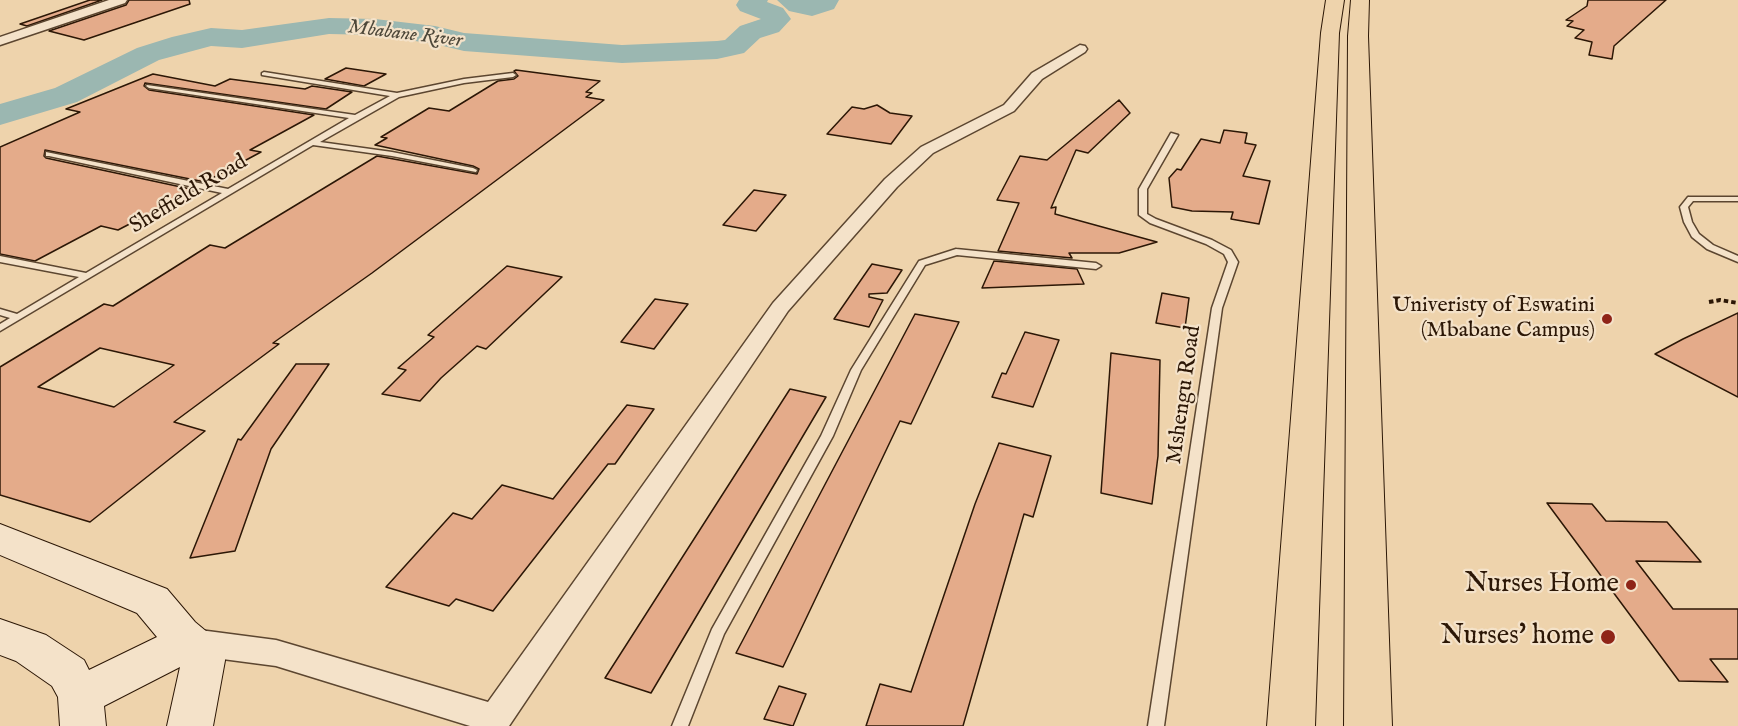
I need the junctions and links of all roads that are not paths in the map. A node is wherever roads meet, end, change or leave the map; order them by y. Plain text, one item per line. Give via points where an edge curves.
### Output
1 (121, 0) edge
2 (1335, 0) edge
3 (1360, 0) edge
4 (0, 41) edge
5 (1080, 49) dead end
6 (264, 74) dead end
7 (513, 75) dead end
8 (149, 86) dead end
9 (397, 95) junction
10 (356, 117) junction
11 (1174, 135) dead end
12 (312, 143) junction
13 (50, 154) dead end
14 (473, 170) dead end
15 (229, 192) junction
16 (1738, 199) edge
17 (0, 259) edge
18 (1738, 259) edge
19 (1096, 267) dead end
20 (87, 276) junction
21 (0, 312) edge
22 (18, 317) junction
23 (0, 328) edge
24 (0, 539) edge
25 (0, 638) edge
26 (188, 642) junction
27 (82, 711) edge
28 (504, 723) edge
29 (190, 726) edge
30 (680, 726) edge
31 (1156, 726) edge
32 (1291, 726) edge
33 (1368, 726) edge

1 - 4 street
2 - 32 main road
3 - 33 main road
5 - 28 street via 1037,76 1009,108 927,150 891,183 780,307
6 - 9 lane
7 - 9 lane
8 - 10 lane
9 - 10 lane, Sheffield Road
10 - 12 lane, Sheffield Road
11 - 31 lane, Mshengu Road via 1143,189 1143,215 1209,242 1228,252 1233,262 1217,308
12 - 14 lane
12 - 15 lane, Sheffield Road
13 - 15 lane
15 - 20 lane, Sheffield Road
16 - 18 lane via 1691,199 1684,207 1695,235 1710,247
17 - 20 lane
19 - 30 lane via 956,252 922,263 856,370 827,436 717,633
20 - 22 lane, Sheffield Road
21 - 22 lane
22 - 23 lane, Sheffield Road
24 - 26 street via 152,601
25 - 27 street via 31,648 68,673
26 - 27 street
26 - 28 street via 276,653
26 - 29 street via 204,656

